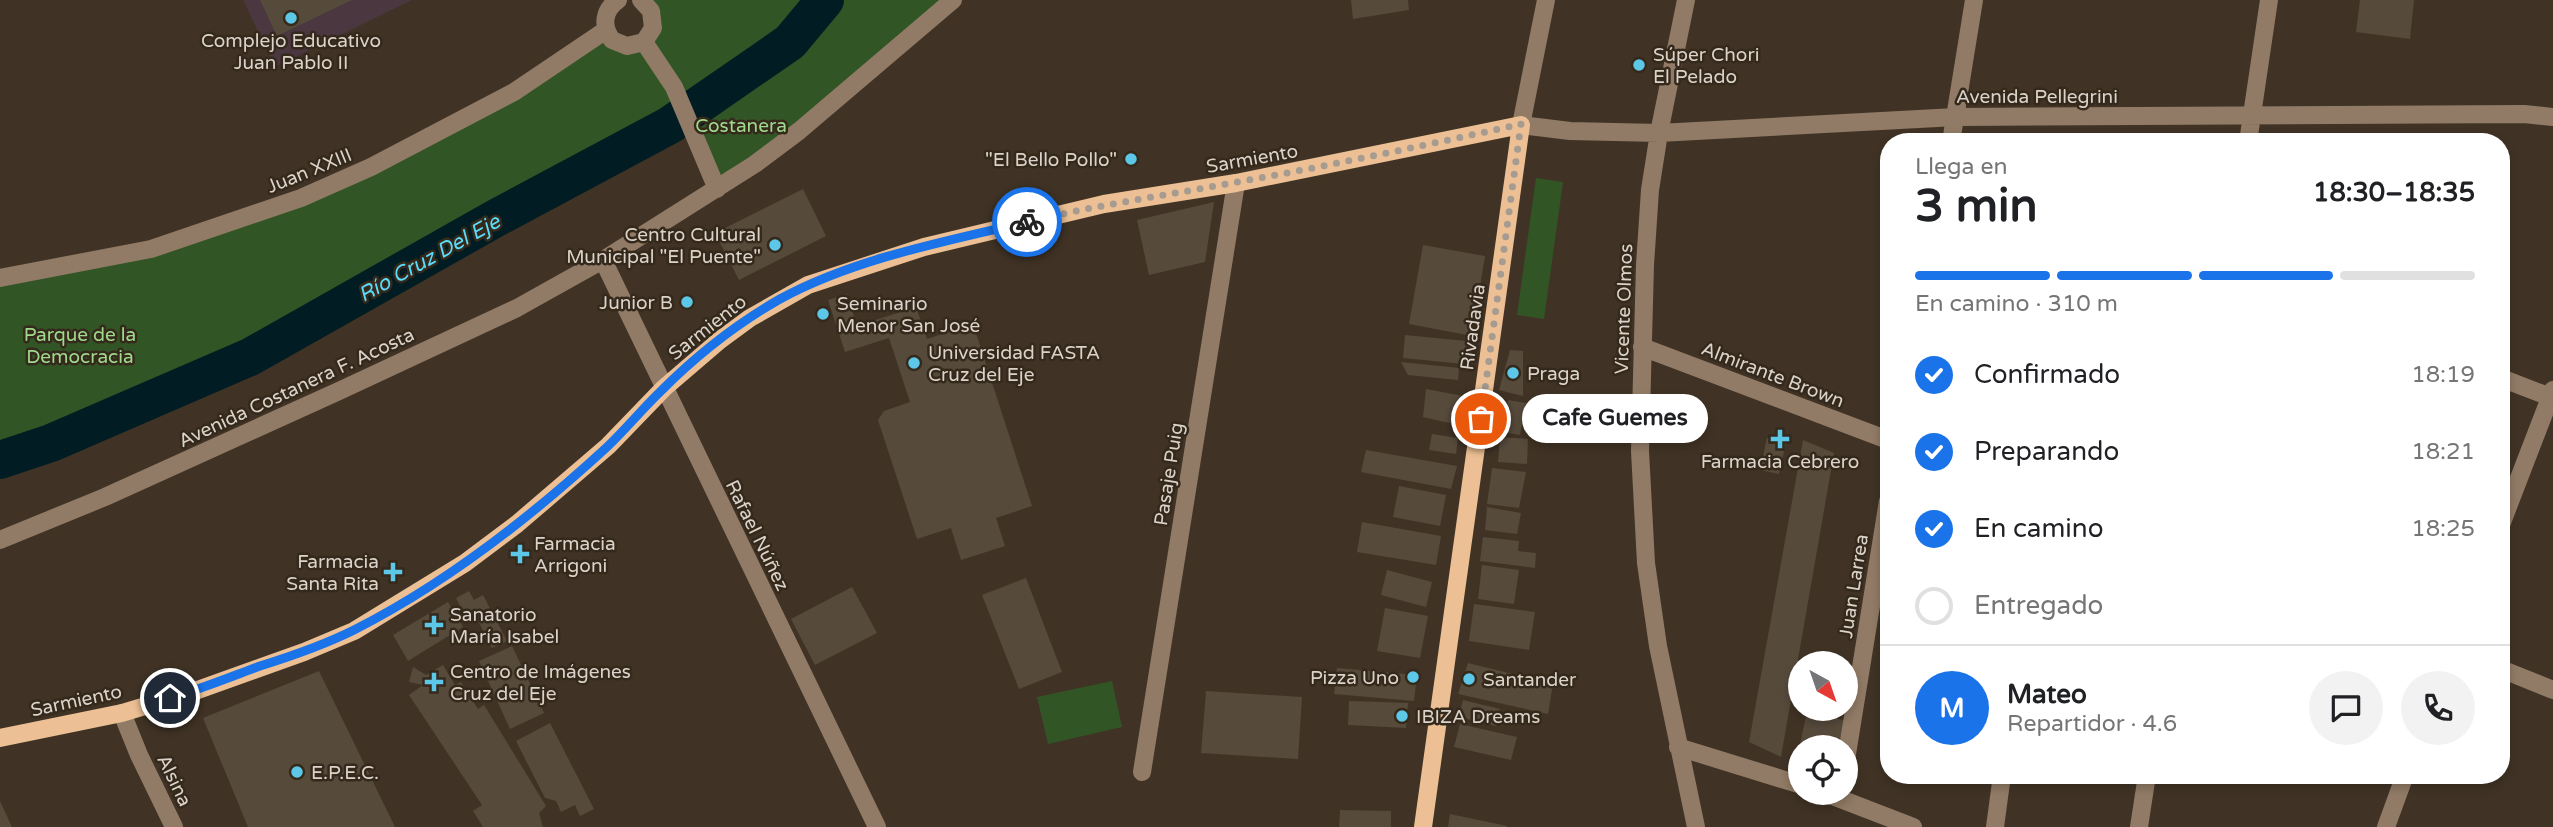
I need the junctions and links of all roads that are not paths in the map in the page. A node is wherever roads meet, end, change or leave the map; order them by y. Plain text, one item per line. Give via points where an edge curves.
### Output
1 (618, 0) edge
2 (642, 0) edge
3 (953, 0) edge
4 (1546, 0) edge
5 (1686, 0) edge
6 (1974, 0) edge
7 (2269, 0) edge
8 (606, 30) junction
9 (644, 42) junction
10 (2253, 115) junction
11 (1955, 117) junction
12 (2553, 117) edge
13 (1521, 124) junction
14 (1659, 133) junction
15 (1952, 133) edge
16 (2250, 133) edge
17 (1236, 183) junction
18 (717, 189) junction
19 (603, 260) junction
20 (0, 278) edge
21 (1642, 347) junction
22 (2510, 381) edge
23 (664, 388) junction
24 (2552, 395) edge
25 (1880, 437) edge
26 (2510, 502) edge
27 (0, 540) edge
28 (1880, 550) edge
29 (2510, 673) edge
30 (2553, 690) edge
31 (122, 713) junction
32 (1850, 735) edge
33 (0, 738) edge
34 (1678, 747) junction
35 (1142, 772) dead end
36 (1788, 781) edge
37 (2001, 784) edge
38 (2146, 784) edge
39 (2402, 784) edge
40 (1858, 804) edge
41 (174, 827) edge
42 (877, 827) edge
43 (1423, 827) edge
44 (1696, 827) edge
45 (1913, 827) edge
46 (1995, 827) edge
47 (2139, 827) edge
48 (2386, 827) edge

1 - 8 street via 607,11
2 - 9 street via 654,24
3 - 18 street, Avenida Costanera F. Acosta via 799,131
4 - 13 street, Rivadavia
5 - 14 street, Vicente Olmos
6 - 11 street
7 - 10 street
8 - 9 street via 622,46
8 - 20 street, Juan XXIII via 514,92 301,198 151,249
9 - 18 street via 674,87
10 - 11 street, Avenida Pellegrini
10 - 12 street, Avenida Pellegrini
10 - 16 street
11 - 14 street, Avenida Pellegrini
11 - 15 street
13 - 14 street, Avenida Pellegrini via 1570,131
13 - 17 main road, Sarmiento
13 - 43 main road, Rivadavia
14 - 21 street, Vicente Olmos via 1650,190
17 - 23 main road, Sarmiento via 1104,204 924,247 841,273 808,285 750,318
17 - 35 street, Pasaje Puig
18 - 19 street, Avenida Costanera F. Acosta
19 - 23 street, Rafael Núñez
19 - 27 street, Avenida Costanera F. Acosta via 517,308 339,391
21 - 25 street, Almirante Brown
21 - 34 street, Vicente Olmos via 1640,452 1646,563
22 - 24 street
23 - 31 main road, Sarmiento via 608,446 517,524 410,598 354,631 304,652
23 - 42 street, Rafael Núñez
24 - 26 street
28 - 32 street, Juan Larrea
29 - 30 street
31 - 33 main road, Sarmiento
31 - 41 street, Alsina
34 - 36 street
34 - 44 street, Vicente Olmos
37 - 46 street
38 - 47 street
39 - 48 street
40 - 45 street

